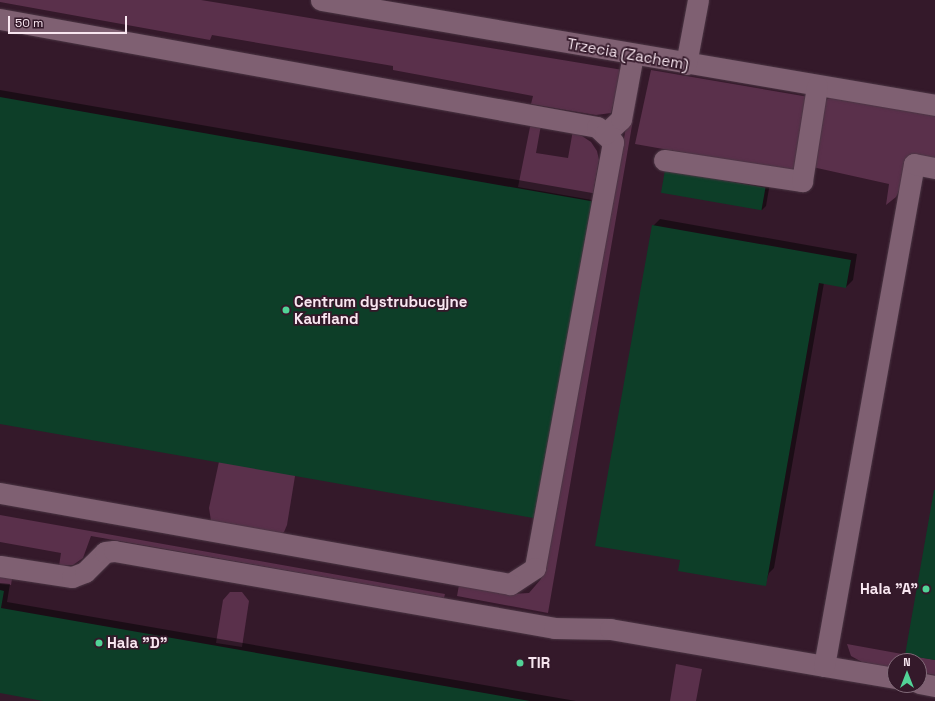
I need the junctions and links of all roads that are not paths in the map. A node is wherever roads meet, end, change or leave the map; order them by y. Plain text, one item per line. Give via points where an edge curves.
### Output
1 (322, 0) edge
2 (698, 0) edge
3 (375, 5) edge
4 (0, 19) edge
5 (633, 55) junction
6 (686, 64) junction
7 (817, 86) junction
8 (935, 105) edge
9 (605, 134) junction
10 (664, 160) dead end
11 (935, 168) edge
12 (0, 493) edge
13 (0, 566) edge
14 (824, 666) junction
15 (887, 677) edge

1 - 3 lane, Trzecia (Zachem)
2 - 6 lane
3 - 5 lane, Trzecia (Zachem)
4 - 9 lane via 597,127
5 - 6 lane, Trzecia (Zachem)
5 - 9 lane via 621,119
6 - 7 lane, Trzecia (Zachem)
7 - 8 lane, Trzecia (Zachem)
7 - 10 lane via 802,181
9 - 12 lane via 613,142 535,568 510,584
11 - 14 lane via 914,164
13 - 14 lane via 72,577 85,572 105,552 114,551 554,628 610,629
14 - 15 lane

